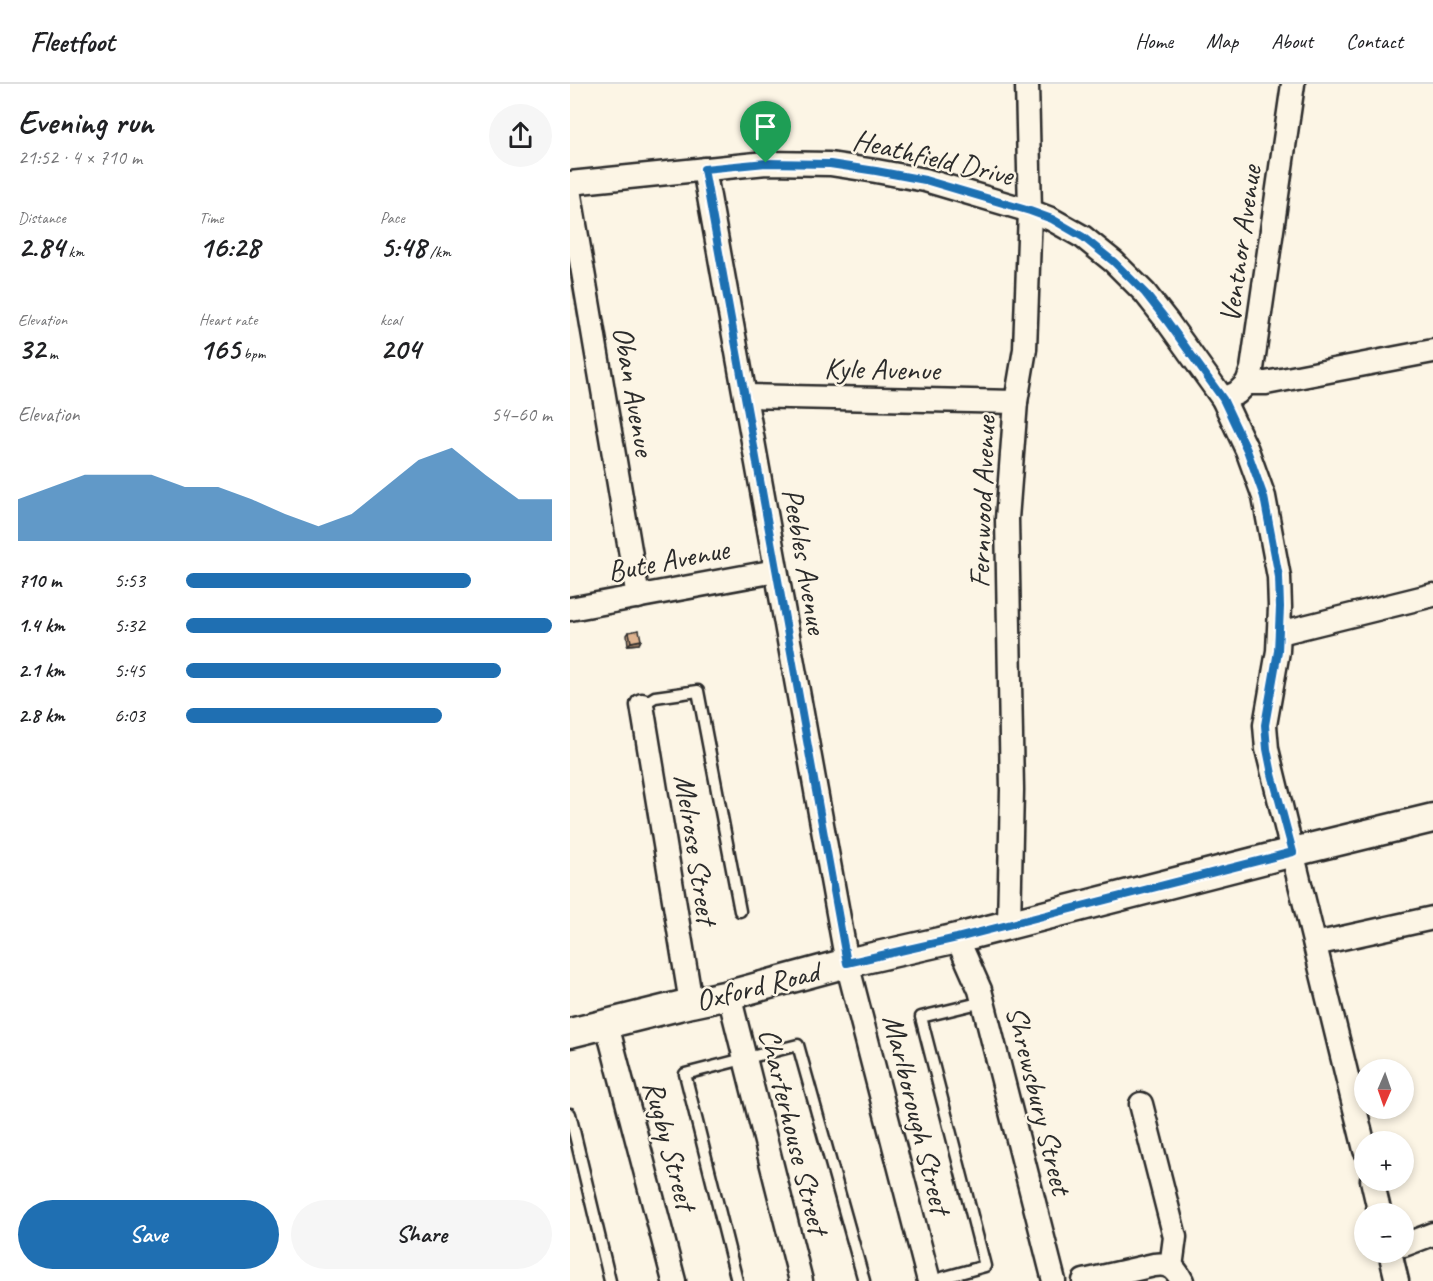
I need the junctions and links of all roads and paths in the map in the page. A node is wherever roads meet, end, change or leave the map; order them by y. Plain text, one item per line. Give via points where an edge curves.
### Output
1 (1027, 84) edge
2 (1293, 84) edge
3 (704, 169) junction
4 (570, 183) edge
5 (570, 195) edge
6 (1030, 211) junction
7 (1433, 351) edge
8 (1247, 383) junction
9 (746, 396) junction
10 (1223, 399) junction
11 (1016, 402) junction
12 (776, 571) junction
13 (1433, 595) edge
14 (638, 597) junction
15 (570, 609) edge
16 (1280, 633) junction
17 (642, 705) joint
18 (1433, 818) edge
19 (1293, 852) junction
20 (740, 911) dead end
21 (1433, 918) edge
22 (1009, 924) junction
23 (957, 938) junction
24 (1315, 944) junction
25 (847, 963) junction
26 (729, 995) junction
27 (983, 1002) junction
28 (692, 1003) junction
29 (582, 1026) edge
30 (745, 1058) junction
31 (1141, 1104) dead end
32 (570, 1114) edge
33 (1360, 1131) edge
34 (1433, 1234) edge
35 (1414, 1241) edge
36 (1393, 1263) edge
37 (1177, 1274) edge
38 (610, 1281) edge
39 (674, 1281) edge
40 (736, 1281) edge
41 (801, 1281) edge
42 (864, 1281) edge
43 (930, 1281) edge
44 (1054, 1281) edge
45 (1084, 1281) edge
46 (1397, 1281) edge

1 - 6 street, Fernwood Avenue
2 - 8 street, Ventnor Avenue
3 - 4 street, Heathfield Drive
3 - 6 street, Heathfield Drive via 766,163 830,164 925,180
3 - 9 street, Peebles Avenue
5 - 14 street, Oban Avenue
6 - 10 street, Heathfield Drive via 1083,237 1114,262 1145,293
6 - 11 street, Fernwood Avenue via 1025,349
7 - 8 street via 1266,383
8 - 10 street
9 - 11 street, Kyle Avenue
9 - 12 street, Peebles Avenue
10 - 16 street, Heathfield Drive via 1264,497 1279,577
11 - 22 street, Fernwood Avenue via 1007,519 1012,790
12 - 14 street, Bute Avenue
12 - 25 street, Peebles Avenue
13 - 16 street
14 - 15 street, Bute Avenue
16 - 19 street via 1265,725 1272,774
17 - 20 lane via 655,697 698,690
17 - 28 street, Melrose Street
18 - 19 street, Oxford Road
19 - 22 street, Oxford Road
19 - 24 street
21 - 24 street
22 - 23 street, Oxford Road
23 - 25 street, Oxford Road
23 - 27 street, Shrewsbury Street
24 - 33 street
25 - 26 street, Oxford Road
25 - 43 street, Marlborough Street
26 - 28 street, Oxford Road
26 - 30 street, Charterhouse Street
27 - 43 lane via 921,1017 985,1266
27 - 44 street, Shrewsbury Street
28 - 29 street, Oxford Road
29 - 39 street, Rugby Street
30 - 40 lane via 685,1074
30 - 41 street, Charterhouse Street
30 - 42 lane via 798,1045
31 - 37 street via 1175,1237
32 - 38 lane
34 - 35 street
36 - 46 street
37 - 45 street via 1164,1264 1154,1264

